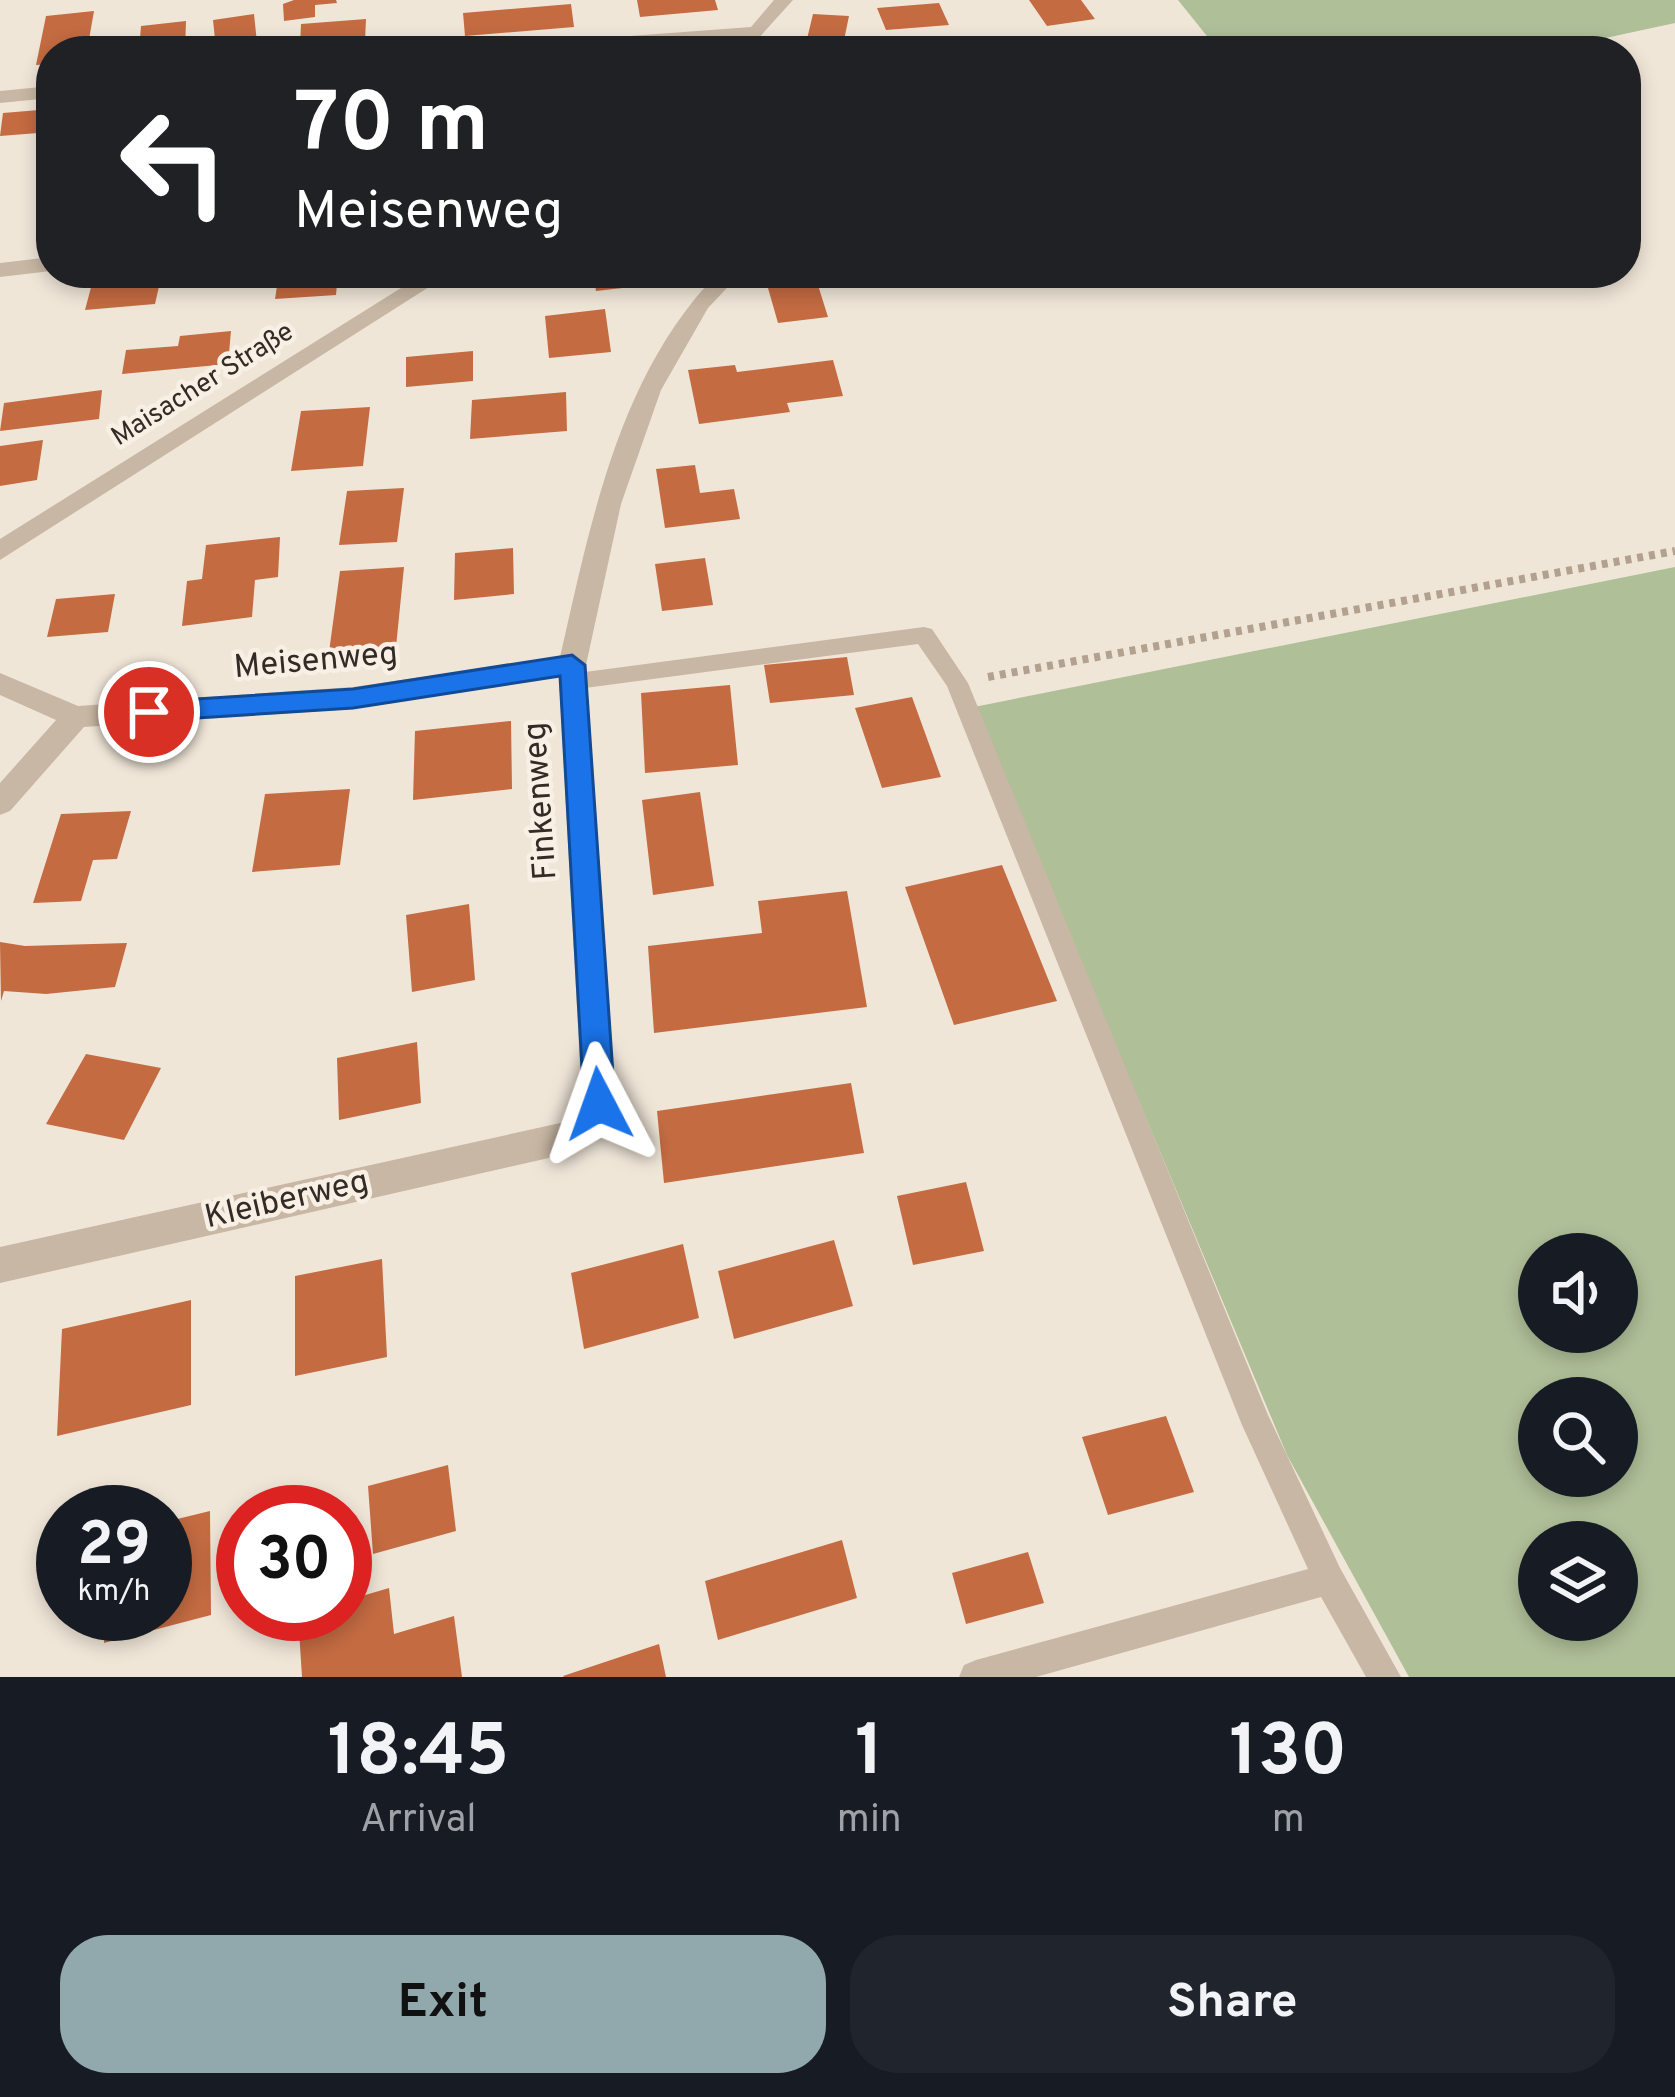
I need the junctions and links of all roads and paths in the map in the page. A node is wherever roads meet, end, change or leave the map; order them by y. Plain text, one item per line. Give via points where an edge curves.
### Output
1 (784, 0) edge
2 (756, 32) junction
3 (704, 36) edge
4 (753, 36) edge
5 (36, 93) edge
6 (0, 97) edge
7 (36, 266) edge
8 (0, 270) edge
9 (416, 288) edge
10 (715, 288) edge
11 (0, 550) edge
12 (1675, 551) edge
13 (571, 674) junction
14 (0, 683) edge
15 (957, 683) junction
16 (76, 717) junction
17 (0, 803) edge
18 (574, 1136) joint
19 (0, 1265) edge
20 (1329, 1580) junction
21 (976, 1677) edge
22 (1384, 1677) edge

1 - 2 street
2 - 3 street
2 - 4 street
5 - 6 street
7 - 8 street
9 - 11 street, Maisacher Straße
10 - 13 street, Finkenweg via 649,390 608,504
12 - 15 path
13 - 15 lane via 924,635
13 - 16 street, Meisenweg
13 - 18 street, Finkenweg via 599,1104
14 - 16 street, Meisenweg
15 - 20 lane via 1248,1404
16 - 17 street
18 - 19 street, Kleiberweg
20 - 21 lane
20 - 22 lane

